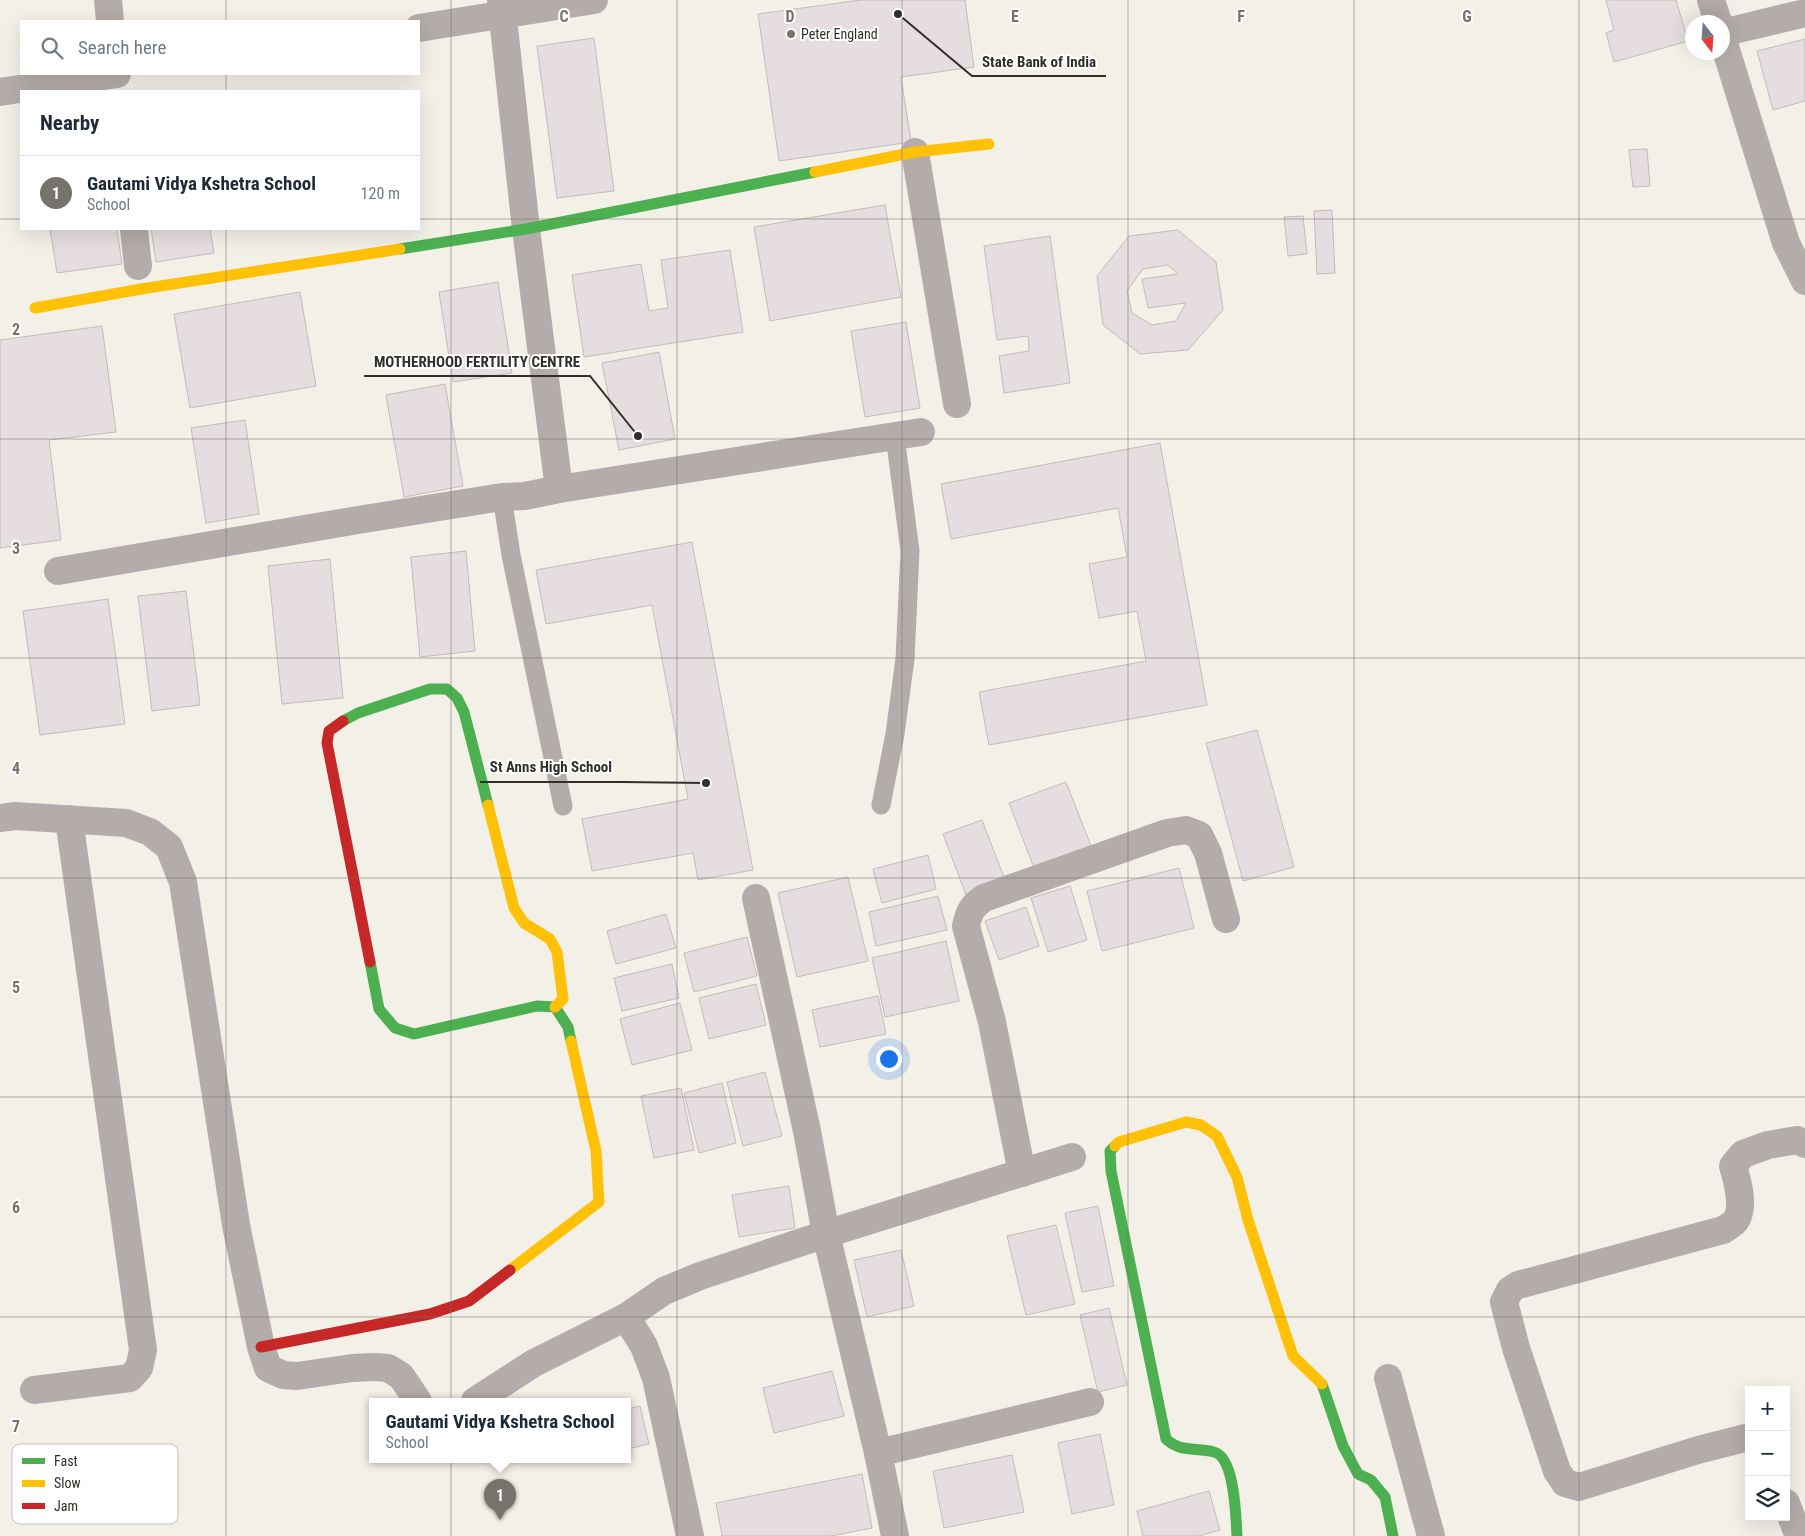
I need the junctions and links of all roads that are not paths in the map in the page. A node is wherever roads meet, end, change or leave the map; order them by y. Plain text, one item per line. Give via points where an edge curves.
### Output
1 (108, 0) edge
2 (594, 0) edge
3 (1711, 0) edge
4 (502, 8) edge
5 (1805, 13) edge
6 (1716, 15) edge
7 (110, 20) edge
8 (420, 28) edge
9 (1730, 33) edge
10 (1730, 57) edge
11 (110, 75) edge
12 (117, 75) edge
13 (119, 90) edge
14 (0, 92) edge
15 (989, 144) dead end
16 (915, 152) junction
17 (526, 229) junction
18 (134, 230) edge
19 (1795, 240) edge
20 (140, 277) junction
21 (1805, 281) edge
22 (35, 308) dead end
23 (958, 404) dead end
24 (908, 434) joint
25 (559, 489) junction
26 (502, 498) junction
27 (58, 571) dead end
28 (880, 804) dead end
29 (562, 806) dead end
30 (0, 818) edge
31 (69, 820) junction
32 (756, 898) dead end
33 (1226, 919) dead end
34 (554, 1007) junction
35 (1805, 1144) edge
36 (1072, 1157) dead end
37 (1022, 1173) junction
38 (826, 1234) junction
39 (626, 1317) junction
40 (262, 1347) junction
41 (1388, 1378) dead end
42 (34, 1390) dead end
43 (416, 1398) edge
44 (480, 1398) edge
45 (1090, 1402) dead end
46 (1745, 1438) edge
47 (878, 1453) junction
48 (1790, 1513) edge
49 (1805, 1535) edge
50 (690, 1536) edge
51 (895, 1536) edge
52 (1238, 1536) edge
53 (1394, 1536) edge
54 (1431, 1536) edge

1 - 7 street
2 - 4 street
3 - 6 street
4 - 8 street
4 - 17 street
5 - 9 street
10 - 19 street
11 - 14 street
12 - 13 street
15 - 16 street
16 - 17 street
16 - 23 street
17 - 20 street
17 - 25 street
18 - 20 street
19 - 21 street
20 - 22 street
24 - 25 street
24 - 28 lane via 910,551 905,659 895,734
25 - 26 street
26 - 27 street
26 - 29 lane
30 - 31 street
31 - 40 street via 126,823 150,832 169,847 183,882 236,1225
31 - 42 street via 143,1350 139,1368 130,1378
32 - 38 street
33 - 37 street via 1208,853 1199,835 1186,830 1167,833 974,904 966,926 992,1022
34 - 34 street via 537,1006 414,1034 395,1028 379,1009 327,743 329,731 336,725 358,713 430,689 447,689 457,698 464,712 514,908 524,923 550,939 557,952 563,999
34 - 40 street via 568,1027 596,1151 599,1202 469,1301 430,1314
35 - 46 street via 1797,1140 1743,1154 1733,1166 1740,1204 1736,1220 1723,1230 1518,1284 1510,1290 1504,1302 1557,1471 1565,1483 1579,1487
36 - 37 street
37 - 38 street
38 - 39 street via 673,1287
38 - 47 street
39 - 44 street via 534,1363
39 - 50 street via 644,1346 656,1378
40 - 43 street via 268,1368 283,1375 388,1368 401,1376
41 - 54 street
45 - 47 street
47 - 51 street
48 - 49 street via 1798,1534
52 - 53 street via 1234,1494 1222,1456 1216,1452 1180,1450 1166,1439 1111,1171 1110,1151 1119,1142 1186,1122 1201,1126 1217,1136 1226,1151 1293,1356 1322,1384 1343,1446 1358,1474 1371,1480 1385,1497

